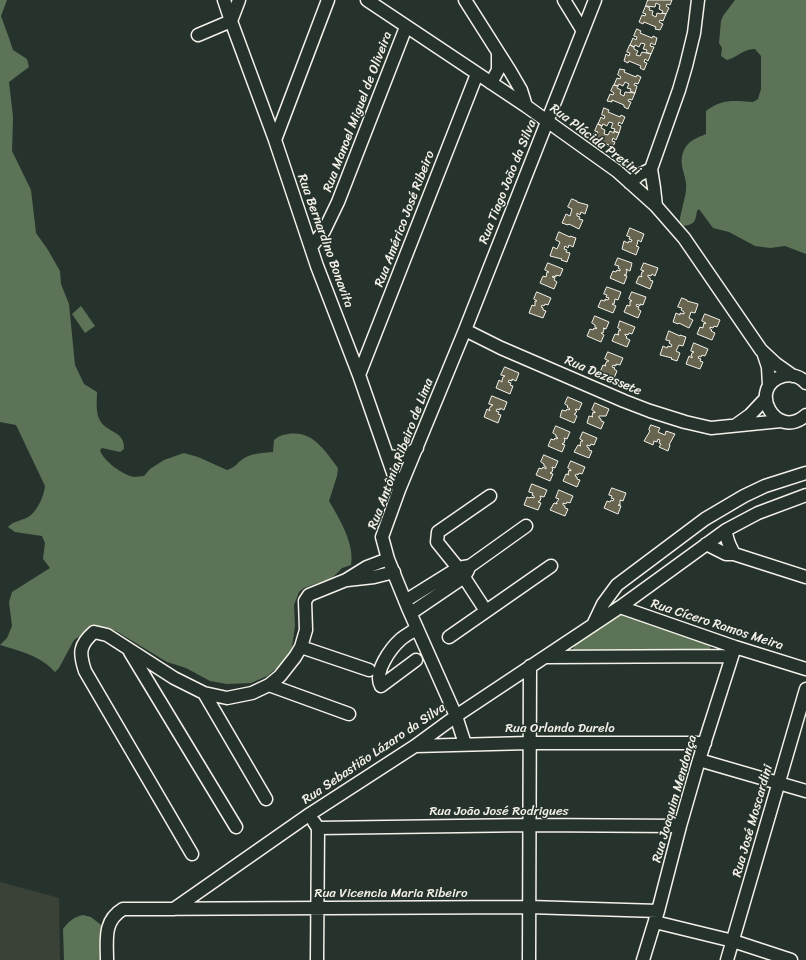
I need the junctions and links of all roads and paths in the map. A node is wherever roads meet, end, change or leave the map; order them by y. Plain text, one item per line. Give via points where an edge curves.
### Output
1 (224, 0) edge
2 (240, 0) edge
3 (328, 0) edge
4 (367, 0) edge
5 (466, 0) edge
6 (564, 0) edge
7 (595, 0) edge
8 (698, 0) edge
9 (231, 21) junction
10 (406, 27) junction
11 (583, 31) junction
12 (198, 35) dead end
13 (498, 54) junction
14 (477, 74) junction
15 (491, 83) junction
16 (526, 106) junction
17 (547, 122) junction
18 (275, 140) junction
19 (650, 169) junction
20 (630, 183) junction
21 (656, 206) junction
22 (311, 247) junction
23 (464, 330) junction
24 (761, 350) junction
25 (360, 375) junction
26 (793, 376) junction
27 (805, 381) edge
28 (769, 386) junction
29 (766, 398) junction
30 (806, 415) edge
31 (786, 421) junction
32 (735, 426) junction
33 (806, 427) edge
34 (417, 448) junction
35 (387, 456) junction
36 (806, 473) edge
37 (399, 490) junction
38 (806, 495) edge
39 (490, 496) dead end
40 (526, 526) dead end
41 (726, 530) junction
42 (706, 544) junction
43 (734, 554) junction
44 (388, 559) junction
45 (551, 566) dead end
46 (464, 570) junction
47 (394, 572) junction
48 (806, 577) edge
49 (346, 580) junction
50 (405, 601) junction
51 (620, 607) junction
52 (486, 611) junction
53 (411, 613) junction
54 (593, 626) junction
55 (417, 628) junction
56 (449, 637) dead end
57 (301, 647) junction
58 (128, 649) junction
59 (733, 652) junction
60 (546, 657) junction
61 (416, 660) dead end
62 (530, 666) junction
63 (806, 669) edge
64 (369, 670) dead end
65 (269, 685) junction
66 (806, 689) edge
67 (204, 693) junction
68 (349, 714) dead end
69 (456, 716) junction
70 (529, 743) junction
71 (705, 743) junction
72 (465, 744) junction
73 (415, 746) junction
74 (699, 760) junction
75 (779, 784) junction
76 (806, 791) edge
77 (266, 799) dead end
78 (310, 814) junction
79 (529, 825) junction
80 (680, 826) junction
81 (236, 827) dead end
82 (318, 828) junction
83 (192, 854) dead end
84 (529, 907) junction
85 (316, 908) junction
86 (174, 909) junction
87 (657, 916) junction
88 (733, 941) junction
89 (107, 960) edge
90 (317, 960) edge
91 (529, 960) edge
92 (643, 960) edge
93 (727, 960) edge
94 (791, 960) edge

1 - 9 street, Rua Bernardino Bonavita
2 - 9 street
3 - 18 street
4 - 10 street, Rua Plácida Pretini
5 - 13 street
6 - 11 street
7 - 11 street, Rua Tiago João da Silva
8 - 19 street via 686,66
9 - 12 street
9 - 18 street, Rua Bernardino Bonavita
10 - 14 street, Rua Plácida Pretini
10 - 22 street, Rua Manoel Miguel de Oliveira via 338,202 324,231
11 - 17 street, Rua Tiago João da Silva
13 - 15 street via 498,70
13 - 16 street via 521,90
14 - 15 street, Rua Plácida Pretini
14 - 25 street, Rua Américo José Ribeiro
15 - 16 street, Rua Plácida Pretini
16 - 17 street, Rua Plácida Pretini
17 - 20 street, Rua Plácida Pretini
17 - 23 street, Rua Tiago João da Silva
18 - 22 street, Rua Bernardino Bonavita
19 - 20 street
19 - 21 street
20 - 21 street, Rua Plácida Pretini
21 - 24 street, Rua Plácida Pretini via 684,238
22 - 25 street, Rua Bernardino Bonavita
23 - 32 street, Rua Dezessete via 650,411 711,428
23 - 34 street, Rua Antônia Ribeiro de Lima
24 - 26 street, Rua Plácida Pretini
24 - 28 street, Rua Plácida Pretini via 768,367
25 - 35 street, Rua Bernardino Bonavita
26 - 27 street, Rua Plácida Pretini
26 - 28 street via 780,377
28 - 29 street, Rua Plácida Pretini
29 - 31 street via 774,417
29 - 32 street
30 - 31 street via 797,421
31 - 32 street, Rua Dezessete
31 - 33 street
34 - 35 street via 404,456
34 - 37 street, Rua Antônia Ribeiro de Lima
35 - 37 street, Rua Bernardino Bonavita
36 - 54 street via 765,486 705,519 617,585 603,604
37 - 44 street, Rua Antônia Ribeiro de Lima via 382,537
38 - 41 street, Rua Sebastião Lázaro da Silva via 758,513
39 - 46 street via 438,532 437,542
40 - 46 street
41 - 42 street, Rua Sebastião Lázaro da Silva
41 - 43 street via 728,544
42 - 43 street via 726,554
42 - 51 street, Rua Sebastião Lázaro da Silva
43 - 48 street
44 - 47 street, Rua Antônia Ribeiro de Lima
44 - 49 street via 367,567
45 - 52 street
46 - 50 street
46 - 52 street
46 - 53 street
47 - 49 street
47 - 50 street, Rua Antônia Ribeiro de Lima
49 - 57 street via 309,595 305,601 306,630
50 - 53 street, Rua Antônia Ribeiro de Lima
51 - 54 street, Rua Sebastião Lázaro da Silva
51 - 59 street, Rua Cícero Ramos Meira
52 - 56 street
53 - 55 street, Rua Antônia Ribeiro de Lima
54 - 60 street, Rua Sebastião Lázaro da Silva
55 - 61 street via 400,640 383,662 378,677 381,686
55 - 69 street, Rua Antônia Ribeiro de Lima
57 - 64 street
57 - 65 street via 280,676
58 - 67 street via 174,678
58 - 81 street
58 - 83 street via 107,635 94,632 82,648 80,657 84,672
59 - 60 street
59 - 63 street, Rua Cícero Ramos Meira
59 - 71 street, Rua Joaquim Mendonça
60 - 62 street, Rua Sebastião Lázaro da Silva
62 - 69 street, Rua Sebastião Lázaro da Silva
62 - 70 street
65 - 67 street via 252,693 227,698
65 - 68 street
66 - 75 street, Rua José Moscardini
67 - 77 street
69 - 72 street, Rua Antônia Ribeiro de Lima
69 - 73 street, Rua Sebastião Lázaro da Silva
70 - 71 street, Rua Orlando Durelo
70 - 72 street, Rua Orlando Durelo
70 - 79 street
71 - 74 street, Rua Joaquim Mendonça
72 - 73 street, Rua Orlando Durelo
73 - 78 street, Rua Sebastião Lázaro da Silva
74 - 75 street
74 - 80 street, Rua Joaquim Mendonça
75 - 76 street
75 - 88 street, Rua José Moscardini
78 - 82 street
78 - 86 street, Rua Sebastião Lázaro da Silva
79 - 80 street, Rua João José Rodrigues
79 - 82 street, Rua João José Rodrigues
79 - 84 street
80 - 87 street, Rua Joaquim Mendonça
82 - 85 street
84 - 85 street, Rua Vicencia Maria Ribeiro
84 - 87 street, Rua Vicencia Maria Ribeiro
84 - 91 street
85 - 86 street, Rua Vicencia Maria Ribeiro
85 - 90 street
86 - 89 street, Rua Vicencia Maria Ribeiro via 123,909 116,913 107,930
87 - 88 street, Rua Vicencia Maria Ribeiro
87 - 92 street, Rua Joaquim Mendonça
88 - 93 street, Rua José Moscardini
88 - 94 street, Rua Vicencia Maria Ribeiro

